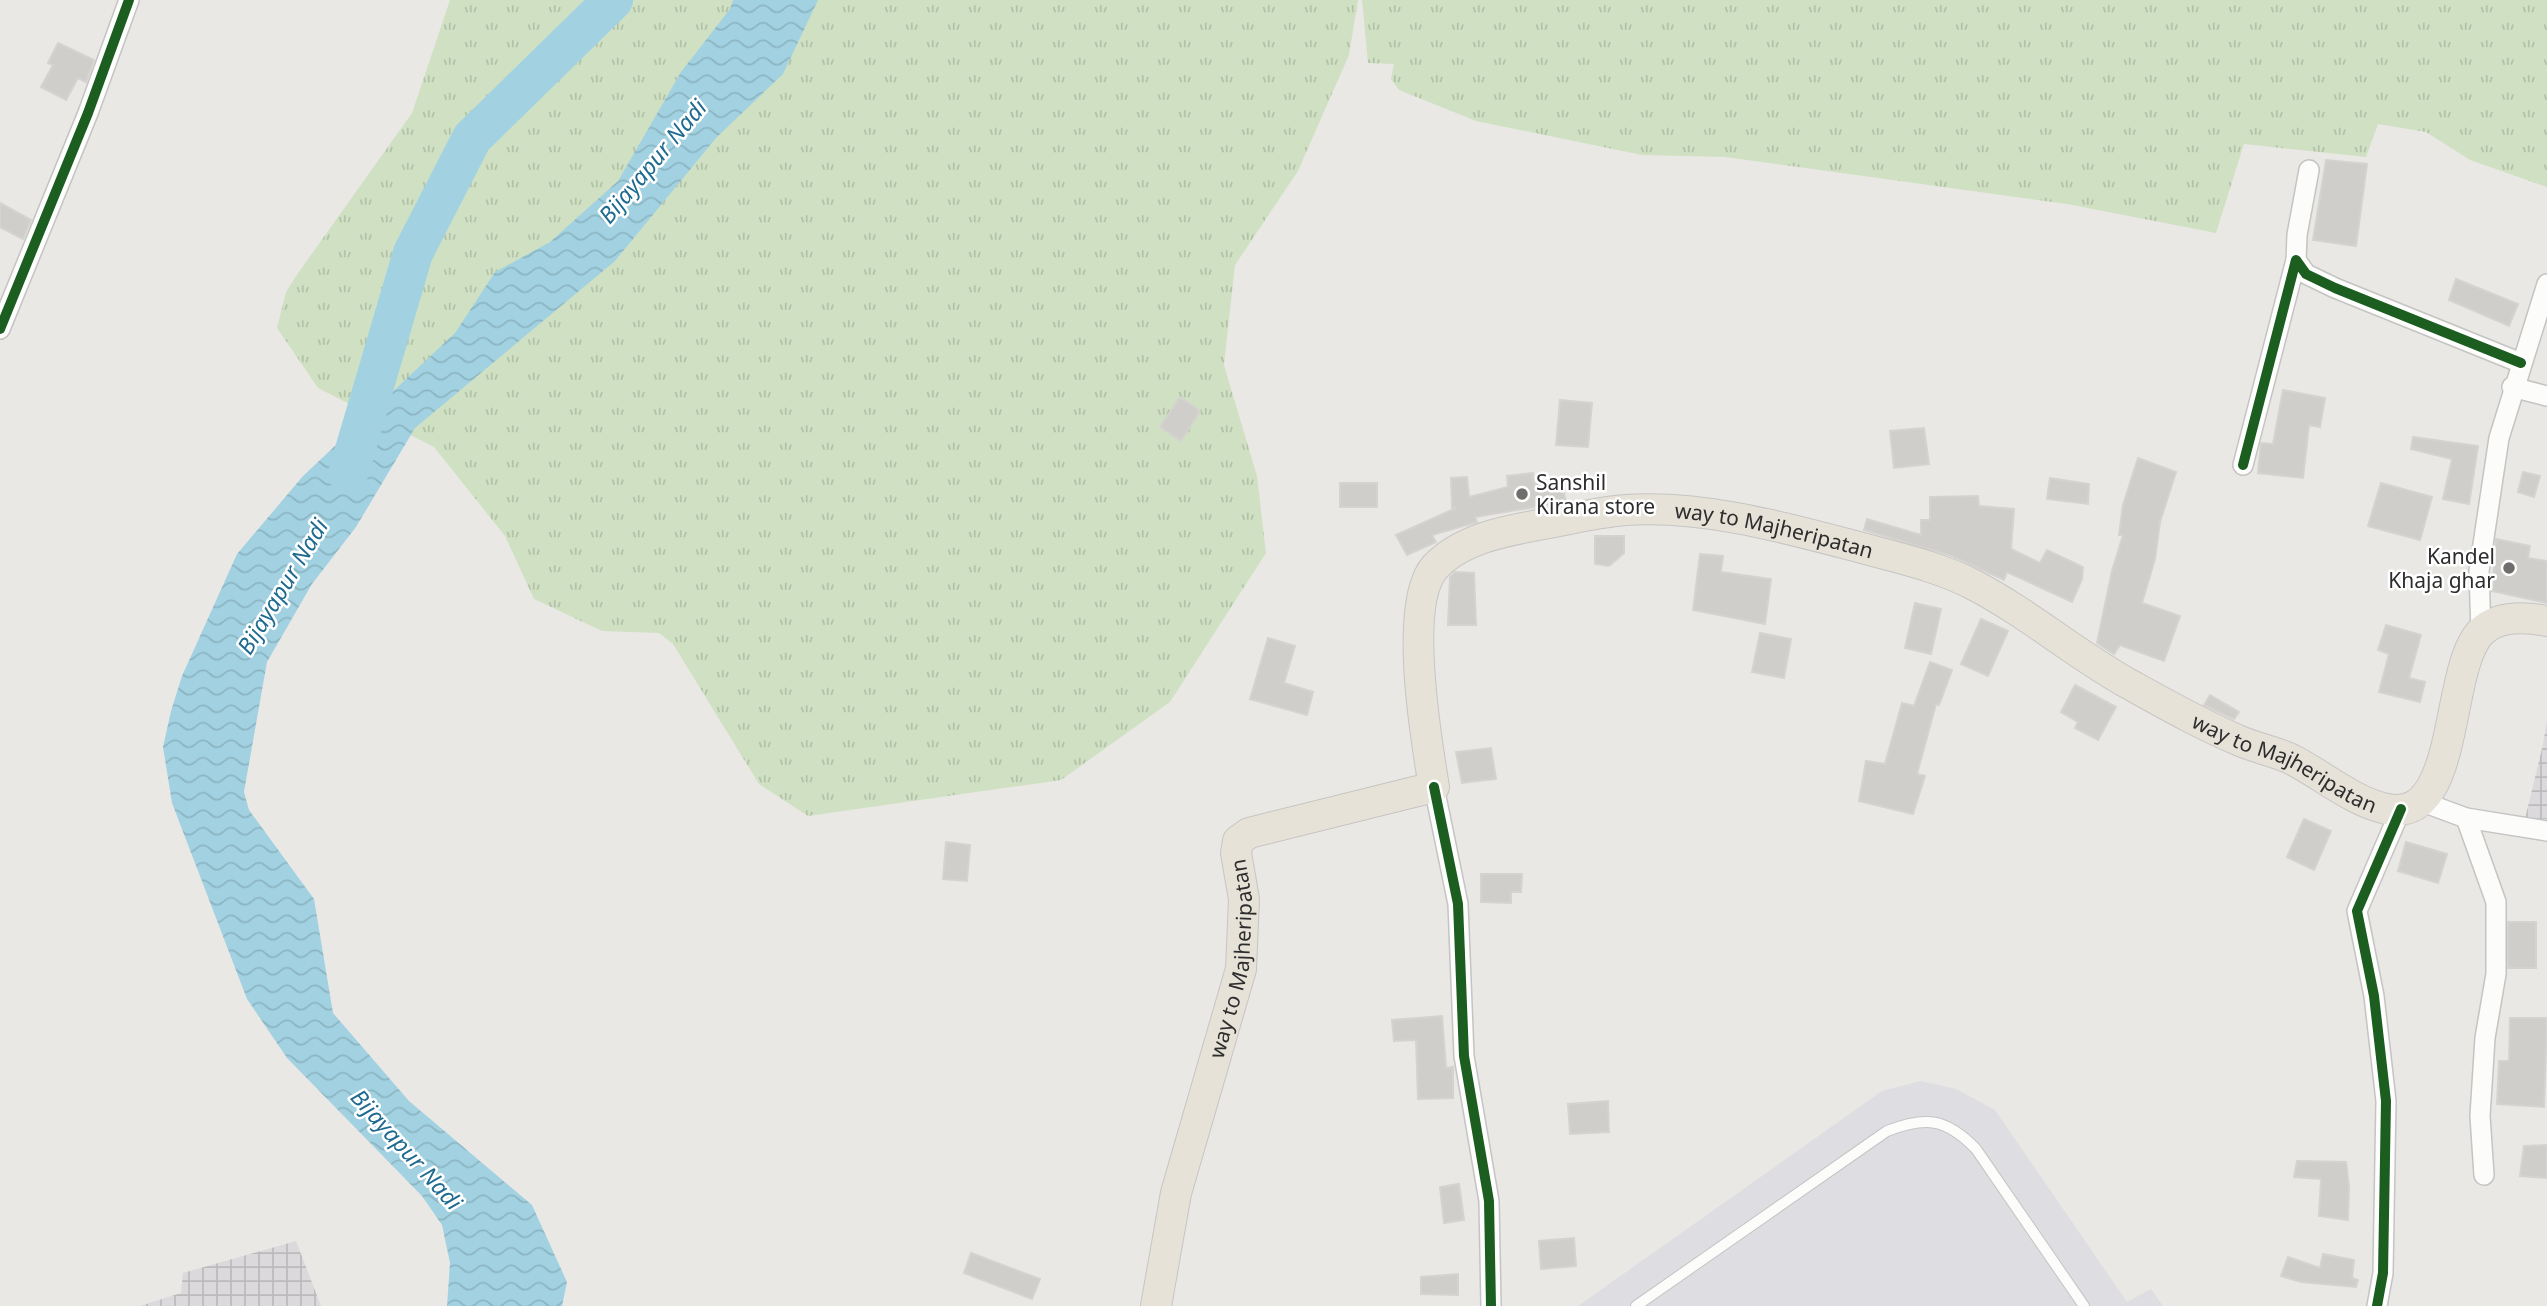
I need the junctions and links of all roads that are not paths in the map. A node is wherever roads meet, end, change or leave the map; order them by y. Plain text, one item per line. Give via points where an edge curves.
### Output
1 (129, 0) edge
2 (2309, 170) dead end
3 (2296, 260) junction
4 (2547, 284) edge
5 (0, 329) edge
6 (2521, 363) junction
7 (2512, 387) junction
8 (2547, 396) edge
9 (2243, 465) dead end
10 (2547, 621) edge
11 (2480, 632) junction
12 (1434, 787) junction
13 (2410, 805) junction
14 (2466, 818) junction
15 (2547, 831) edge
16 (2484, 1175) dead end
17 (1156, 1306) edge
18 (1492, 1306) edge
19 (1636, 1306) edge
20 (2084, 1306) edge
21 (2377, 1306) edge

1 - 5 street
2 - 3 street
3 - 6 street via 2306,274 2335,288
3 - 9 street
4 - 6 street
6 - 7 street
7 - 8 street
7 - 11 street via 2482,547
10 - 11 main road via 2523,617
11 - 13 main road via 2457,683 2438,777
12 - 13 main road, way to Majheripatan via 1423,712 1419,601 1435,567 1485,537 1627,510 1744,518 1966,581 2010,604 2125,682 2209,727 2289,758 2366,801 2387,809
12 - 17 main road, way to Majheripatan via 1249,833 1238,841 1244,900 1241,969 1176,1193
12 - 18 street via 1458,904 1464,1056 1489,1201
13 - 14 street
13 - 21 street via 2357,911 2374,996 2386,1101 2383,1273
14 - 15 street
14 - 16 street via 2496,902 2496,974 2485,1038 2480,1116
19 - 20 lane via 1887,1131 1915,1121 1939,1123 1960,1133 1976,1149

